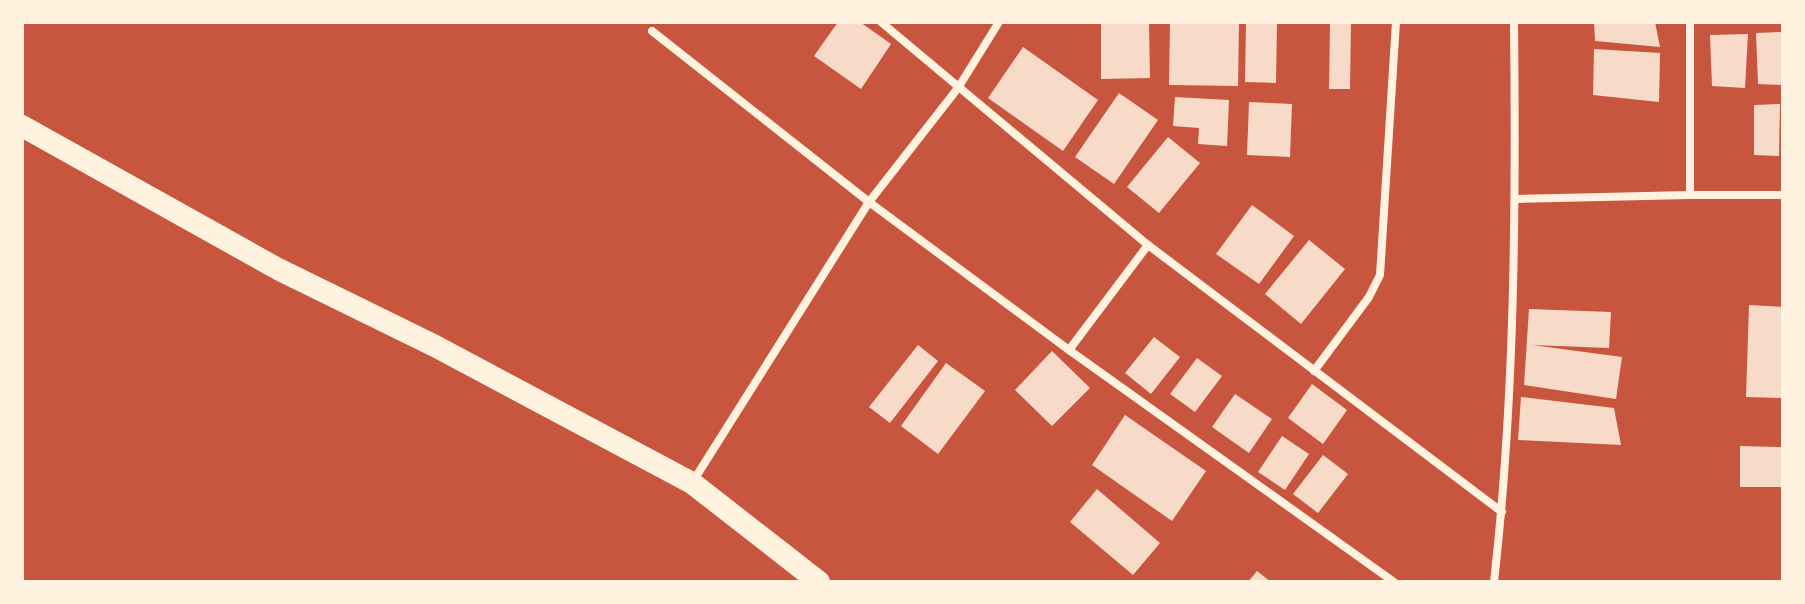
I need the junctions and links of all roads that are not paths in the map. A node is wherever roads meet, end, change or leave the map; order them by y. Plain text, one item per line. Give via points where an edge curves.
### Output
1 (881, 22) edge
2 (999, 22) edge
3 (1396, 22) edge
4 (1514, 22) edge
5 (1690, 22) edge
6 (652, 31) dead end
7 (958, 88) junction
8 (22, 126) edge
9 (1690, 195) junction
10 (1783, 195) edge
11 (1516, 199) junction
12 (869, 202) junction
13 (1148, 245) junction
14 (1069, 350) junction
15 (1314, 371) junction
16 (692, 483) junction
17 (1502, 512) junction
18 (819, 582) edge
19 (1394, 582) edge
20 (1494, 582) edge

1 - 7 street
2 - 7 street
3 - 15 street via 1380,275
4 - 11 street
5 - 9 street
6 - 12 street
7 - 12 street
7 - 13 street
8 - 16 highway via 278,269
9 - 10 street
9 - 11 street
11 - 17 street
12 - 14 street
12 - 16 street
13 - 14 street
13 - 15 street
14 - 19 street
15 - 17 street
16 - 18 highway
17 - 20 street

